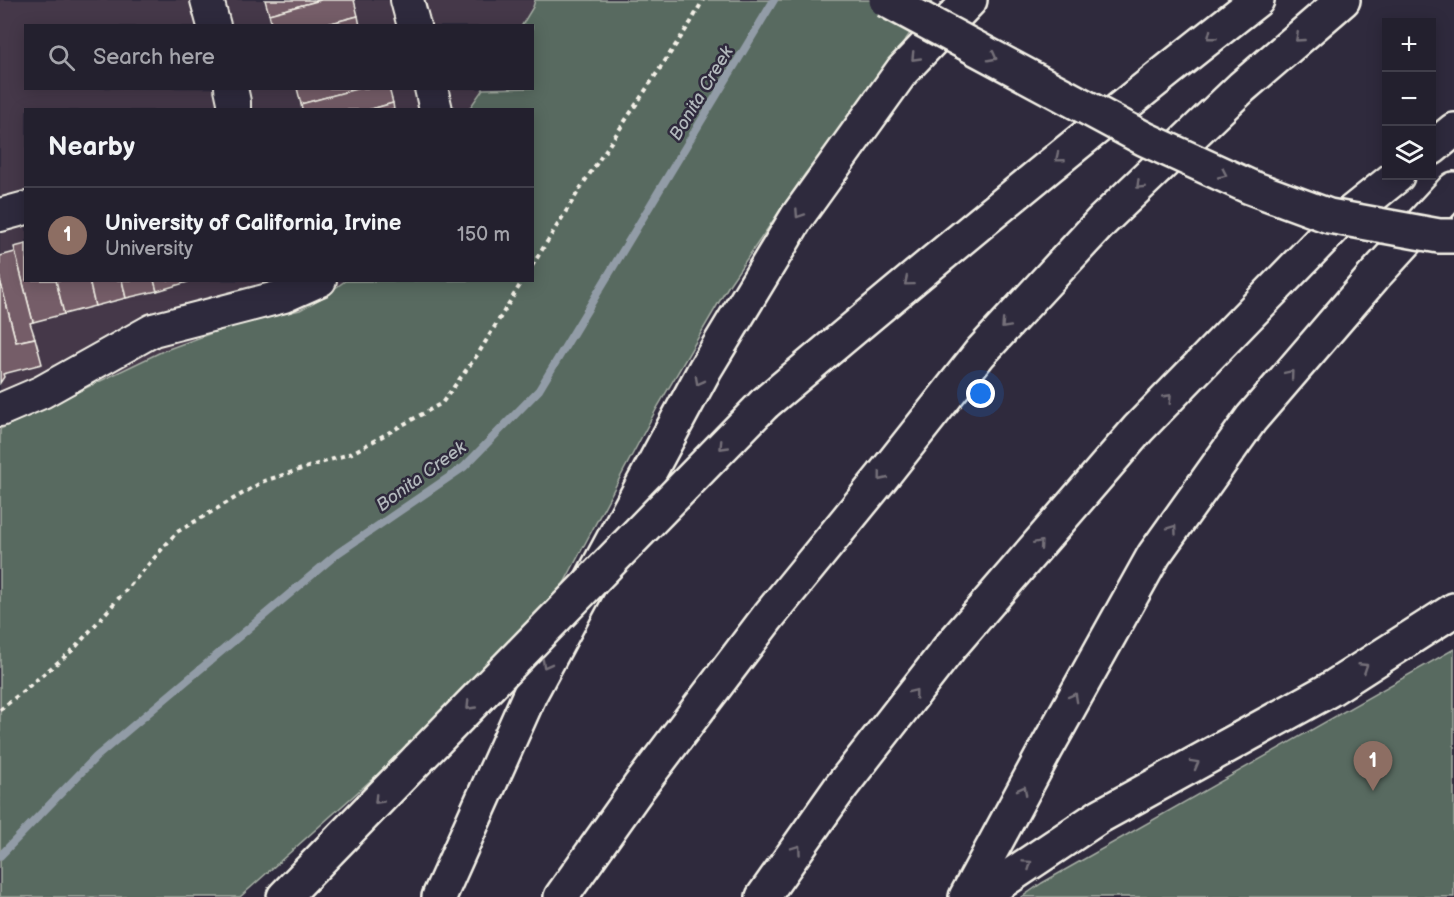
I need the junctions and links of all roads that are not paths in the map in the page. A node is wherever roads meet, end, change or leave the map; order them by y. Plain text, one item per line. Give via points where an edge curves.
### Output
1 (207, 0) edge
2 (407, 0) edge
3 (886, 0) edge
4 (970, 0) edge
5 (1257, 0) edge
6 (1343, 0) edge
7 (213, 24) edge
8 (413, 24) edge
9 (231, 90) edge
10 (431, 90) edge
11 (234, 108) edge
12 (436, 108) edge
13 (1454, 130) edge
14 (1436, 144) edge
15 (1392, 180) edge
16 (1454, 189) edge
17 (24, 208) edge
18 (0, 214) edge
19 (1454, 236) edge
20 (316, 282) edge
21 (0, 410) edge
22 (1454, 610) edge
23 (284, 897) edge
24 (439, 897) edge
25 (561, 897) edge
26 (763, 897) edge
27 (966, 897) edge
28 (979, 897) edge

1 - 7 lane
2 - 8 lane
3 -> 19 highway, bridge via 1145,138 1250,187 1329,216
4 -> 24 highway via 902,70 796,217 705,369 530,694
5 -> 23 highway, bridge via 975,226 764,404
6 -> 25 highway via 1242,87 1102,221 980,353 767,618
9 - 11 lane
10 - 12 lane
13 - 14 highway
26 -> 15 highway via 840,788 950,647 1138,429 1337,224
27 -> 16 highway via 1154,555 1244,429
17 - 18 lane
20 - 21 lane via 284,296 153,330 42,392
28 -> 22 highway via 1100,816 1329,690

